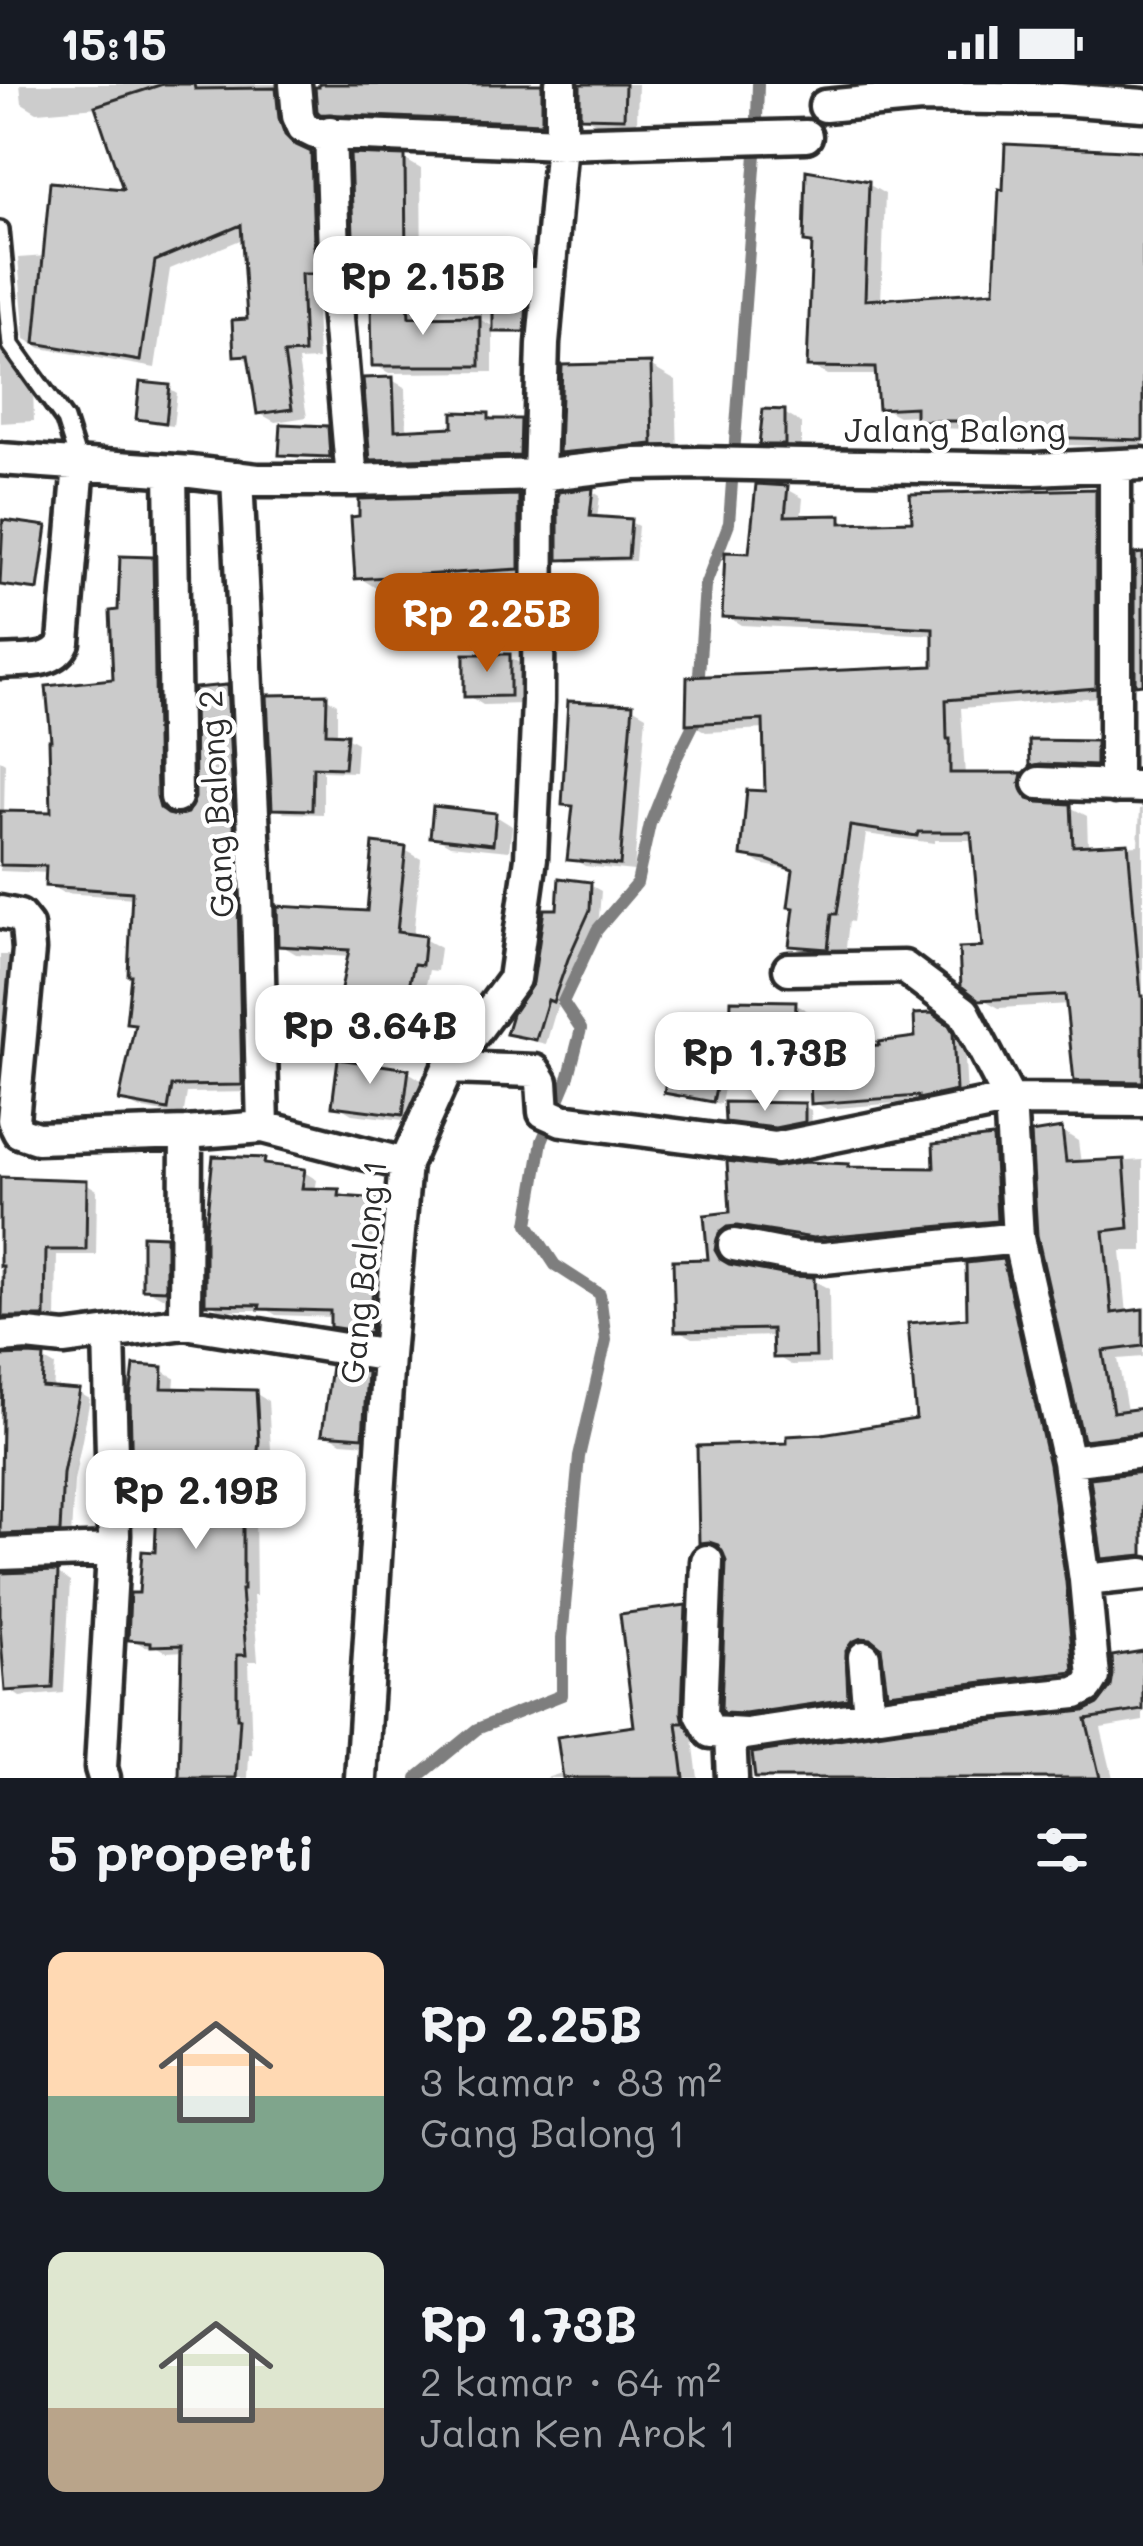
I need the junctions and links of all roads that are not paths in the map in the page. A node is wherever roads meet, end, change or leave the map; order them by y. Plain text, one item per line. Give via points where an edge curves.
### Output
1 (295, 84) edge
2 (560, 84) edge
3 (1143, 105) edge
4 (825, 106) dead end
5 (330, 132) junction
6 (790, 136) dead end
7 (561, 143) junction
8 (0, 230) edge
9 (335, 283) junction
10 (546, 283) junction
11 (0, 459) edge
12 (79, 464) junction
13 (1129, 465) edge
14 (171, 471) junction
15 (539, 475) junction
16 (237, 477) junction
17 (352, 480) junction
18 (0, 662) edge
19 (1039, 783) dead end
20 (1129, 787) edge
21 (176, 797) dead end
22 (0, 912) edge
23 (789, 969) dead end
24 (448, 1068) junction
25 (1010, 1100) junction
26 (1143, 1101) edge
27 (263, 1127) junction
28 (186, 1133) junction
29 (405, 1164) junction
30 (1018, 1238) junction
31 (734, 1245) dead end
32 (185, 1323) junction
33 (109, 1334) junction
34 (0, 1337) edge
35 (388, 1356) junction
36 (1143, 1452) edge
37 (1067, 1461) junction
38 (113, 1550) junction
39 (0, 1554) edge
40 (707, 1561) dead end
41 (1143, 1574) edge
42 (1085, 1580) junction
43 (864, 1657) dead end
44 (868, 1716) junction
45 (730, 1735) junction
46 (104, 1778) edge
47 (361, 1778) edge
48 (732, 1778) edge

1 - 5 street via 303,127
2 - 7 street, Gang Balong 1
3 - 4 street via 920,97
5 - 7 street
5 - 9 street
6 - 7 street
7 - 10 street, Gang Balong 1
8 - 12 lane via 10,345 65,420
9 - 10 street
9 - 17 street
10 - 15 street, Gang Balong 1
11 - 12 street, Jalang Balong
12 - 14 street, Jalang Balong
12 - 18 street via 64,642 49,658
13 - 15 street, Jalang Balong via 634,464
13 - 20 street
14 - 16 street, Jalang Balong
14 - 21 street
15 - 17 street, Jalang Balong
15 - 24 street, Gang Balong 1 via 536,783 514,980
16 - 17 street, Jalang Balong
16 - 27 street, Gang Balong 2
19 - 20 street
22 - 28 street via 27,926 13,1120 19,1132
23 - 25 street via 904,967 964,1012
24 - 25 street via 536,1071 553,1116 776,1148
24 - 29 street, Gang Balong 1
25 - 26 street
25 - 30 street
27 - 28 street
27 - 29 street
28 - 32 street
29 - 35 street, Gang Balong 1
30 - 31 street via 824,1258
30 - 37 street
32 - 33 street
32 - 35 street
33 - 34 street
33 - 38 street
35 - 47 street, Gang Balong 1
36 - 37 street
37 - 42 street
38 - 39 street
38 - 46 street
40 - 45 street via 701,1714 711,1732
41 - 42 street
42 - 44 street via 1095,1665 1088,1687
43 - 44 street
44 - 45 street
45 - 48 street

